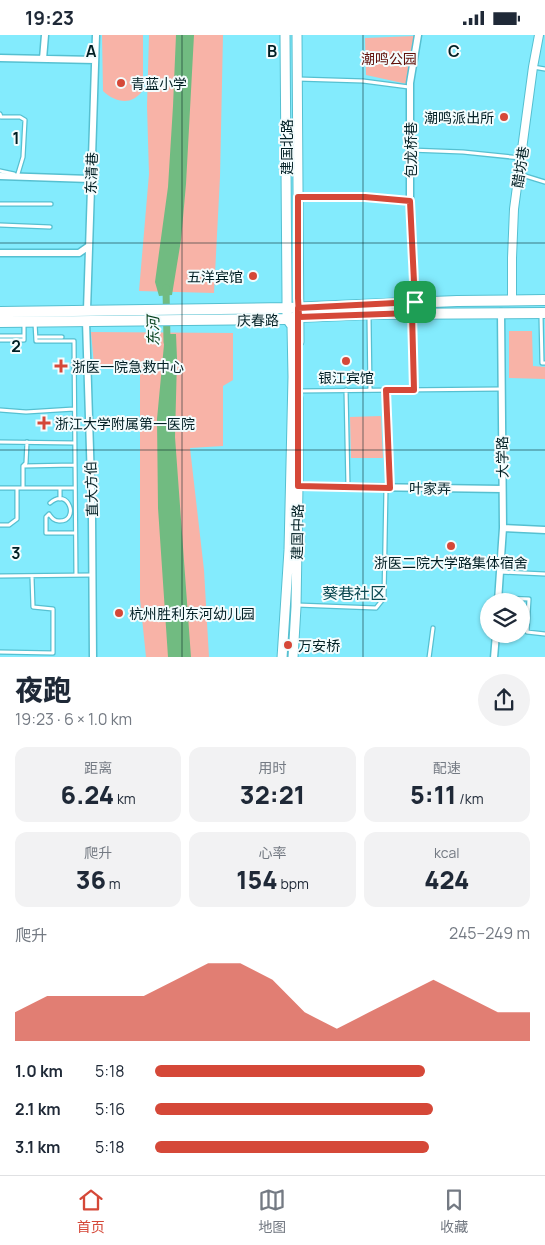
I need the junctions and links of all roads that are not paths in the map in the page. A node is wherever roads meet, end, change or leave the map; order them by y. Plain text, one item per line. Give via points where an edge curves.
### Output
1 (45, 35) edge
2 (96, 35) edge
3 (285, 35) edge
4 (297, 35) edge
5 (418, 35) edge
6 (539, 35) edge
7 (0, 58) edge
8 (43, 59) junction
9 (95, 60) junction
10 (532, 67) junction
11 (545, 69) edge
12 (298, 79) junction
13 (410, 87) junction
14 (0, 114) edge
15 (410, 150) junction
16 (522, 158) junction
17 (0, 171) edge
18 (518, 174) junction
19 (0, 176) edge
20 (17, 176) junction
21 (90, 179) junction
22 (545, 182) edge
23 (298, 197) junction
24 (410, 201) junction
25 (0, 204) edge
26 (51, 204) dead end
27 (0, 225) edge
28 (50, 227) dead end
29 (89, 246) junction
30 (0, 253) edge
31 (512, 299) junction
32 (545, 300) edge
33 (415, 302) junction
34 (287, 308) junction
35 (86, 310) junction
36 (299, 312) junction
37 (502, 312) junction
38 (0, 313) edge
39 (412, 313) junction
40 (543, 313) edge
41 (369, 314) junction
42 (155, 316) junction
43 (287, 319) junction
44 (24, 321) junction
45 (35, 321) junction
46 (86, 321) junction
47 (0, 322) edge
48 (0, 336) edge
49 (24, 336) junction
50 (36, 337) junction
51 (62, 337) dead end
52 (0, 340) edge
53 (545, 363) edge
54 (501, 389) junction
55 (370, 390) junction
56 (386, 390) junction
57 (414, 390) junction
58 (298, 391) junction
59 (346, 391) junction
60 (74, 409) junction
61 (0, 410) edge
62 (0, 442) edge
63 (27, 442) junction
64 (75, 443) junction
65 (75, 465) junction
66 (23, 466) junction
67 (298, 486) junction
68 (348, 487) junction
69 (0, 488) edge
70 (17, 488) junction
71 (23, 488) junction
72 (60, 488) junction
73 (75, 488) junction
74 (388, 488) junction
75 (502, 489) junction
76 (60, 499) junction
77 (50, 503) dead end
78 (70, 508) junction
79 (75, 508) junction
80 (0, 525) edge
81 (503, 528) junction
82 (545, 529) edge
83 (76, 533) junction
84 (500, 572) junction
85 (545, 574) edge
86 (76, 575) junction
87 (92, 575) junction
88 (0, 576) edge
89 (32, 577) junction
90 (498, 593) edge
91 (296, 605) junction
92 (433, 628) dead end
93 (530, 632) edge
94 (545, 634) edge
95 (495, 643) edge
96 (0, 652) edge
97 (92, 657) edge
98 (282, 657) edge
99 (292, 657) edge
100 (429, 657) edge
101 (494, 657) edge

1 - 8 street
2 - 9 street, 东清巷
3 - 34 main road, 建国北路
4 - 12 main road, 建国北路
5 - 13 street, 包龙桥巷
6 - 10 street, 醋坊巷
7 - 8 street
8 - 9 street
9 - 21 street, 东清巷
10 - 11 lane
10 - 16 street, 醋坊巷
12 - 13 lane via 364,81
12 - 23 main road, 建国北路
13 - 15 street, 包龙桥巷
14 - 20 lane via 0,117 25,120 23,157
15 - 16 lane
15 - 24 street, 包龙桥巷
16 - 18 street, 醋坊巷
17 - 20 lane
18 - 22 lane
18 - 31 street, 醋坊巷
19 - 20 street
20 - 21 street
21 - 29 street, 东清巷
23 - 24 lane
23 - 36 main road, 建国北路
24 - 33 street, 包龙桥巷
25 - 26 lane
27 - 28 lane
29 - 30 street via 79,253
29 - 35 street, 东清巷
31 - 32 main road, 庆春路
31 - 33 main road, 庆春路
33 - 36 main road, 庆春路
34 - 36 main road, 庆春路
34 - 42 main road, 庆春路 via 184,309
34 - 43 main road, 建国北路
35 - 38 main road, 庆春路
35 - 42 main road, 庆春路
36 - 41 main road, 庆春路
36 - 43 main road, 庆春路
36 - 58 main road, 建国中路
37 - 39 main road, 庆春路
37 - 40 main road, 庆春路
37 - 54 street, 大学路
39 - 41 main road, 庆春路
39 - 57 lane
40 - 53 lane via 542,363
41 - 55 lane
42 - 43 main road, 庆春路 via 184,321
42 - 46 main road, 庆春路
43 - 98 main road, 建国中路 via 292,326 293,377 289,549
44 - 45 main road, 庆春路
44 - 47 main road, 庆春路
44 - 49 lane
45 - 46 main road, 庆春路
45 - 50 lane
46 - 87 street, 直大方伯
48 - 49 lane
49 - 52 lane via 24,340
50 - 51 lane
50 - 60 lane via 36,341 74,341
54 - 57 lane
54 - 75 street, 大学路
55 - 56 lane
55 - 59 lane
56 - 57 lane
56 - 74 lane
58 - 59 lane
58 - 67 main road, 建国中路
59 - 68 lane
60 - 61 lane
60 - 64 lane
62 - 63 lane
63 - 64 lane
63 - 66 lane
64 - 65 lane
65 - 66 lane
65 - 73 lane
66 - 71 lane
67 - 68 street, 叶家弄
67 - 91 main road, 建国中路
68 - 74 street, 叶家弄
69 - 70 lane
70 - 71 lane
70 - 80 lane via 17,519 10,525
71 - 72 lane
72 - 73 lane
72 - 76 lane
73 - 79 lane
74 - 75 street, 叶家弄
74 - 91 lane via 384,598 376,608
75 - 81 street, 大学路
76 - 77 lane
76 - 78 lane via 67,501
78 - 79 lane
78 - 83 lane via 64,520 54,520 49,514 46,517 46,533
79 - 83 lane
81 - 82 street
81 - 84 street, 大学路
83 - 86 lane
84 - 85 lane
84 - 90 street, 大学路
86 - 87 lane
86 - 89 lane
87 - 97 street, 直大方伯
88 - 89 lane
89 - 96 lane via 33,607 52,609 53,653
91 - 99 main road, 建国中路
92 - 100 lane
93 - 94 lane
95 - 101 street

